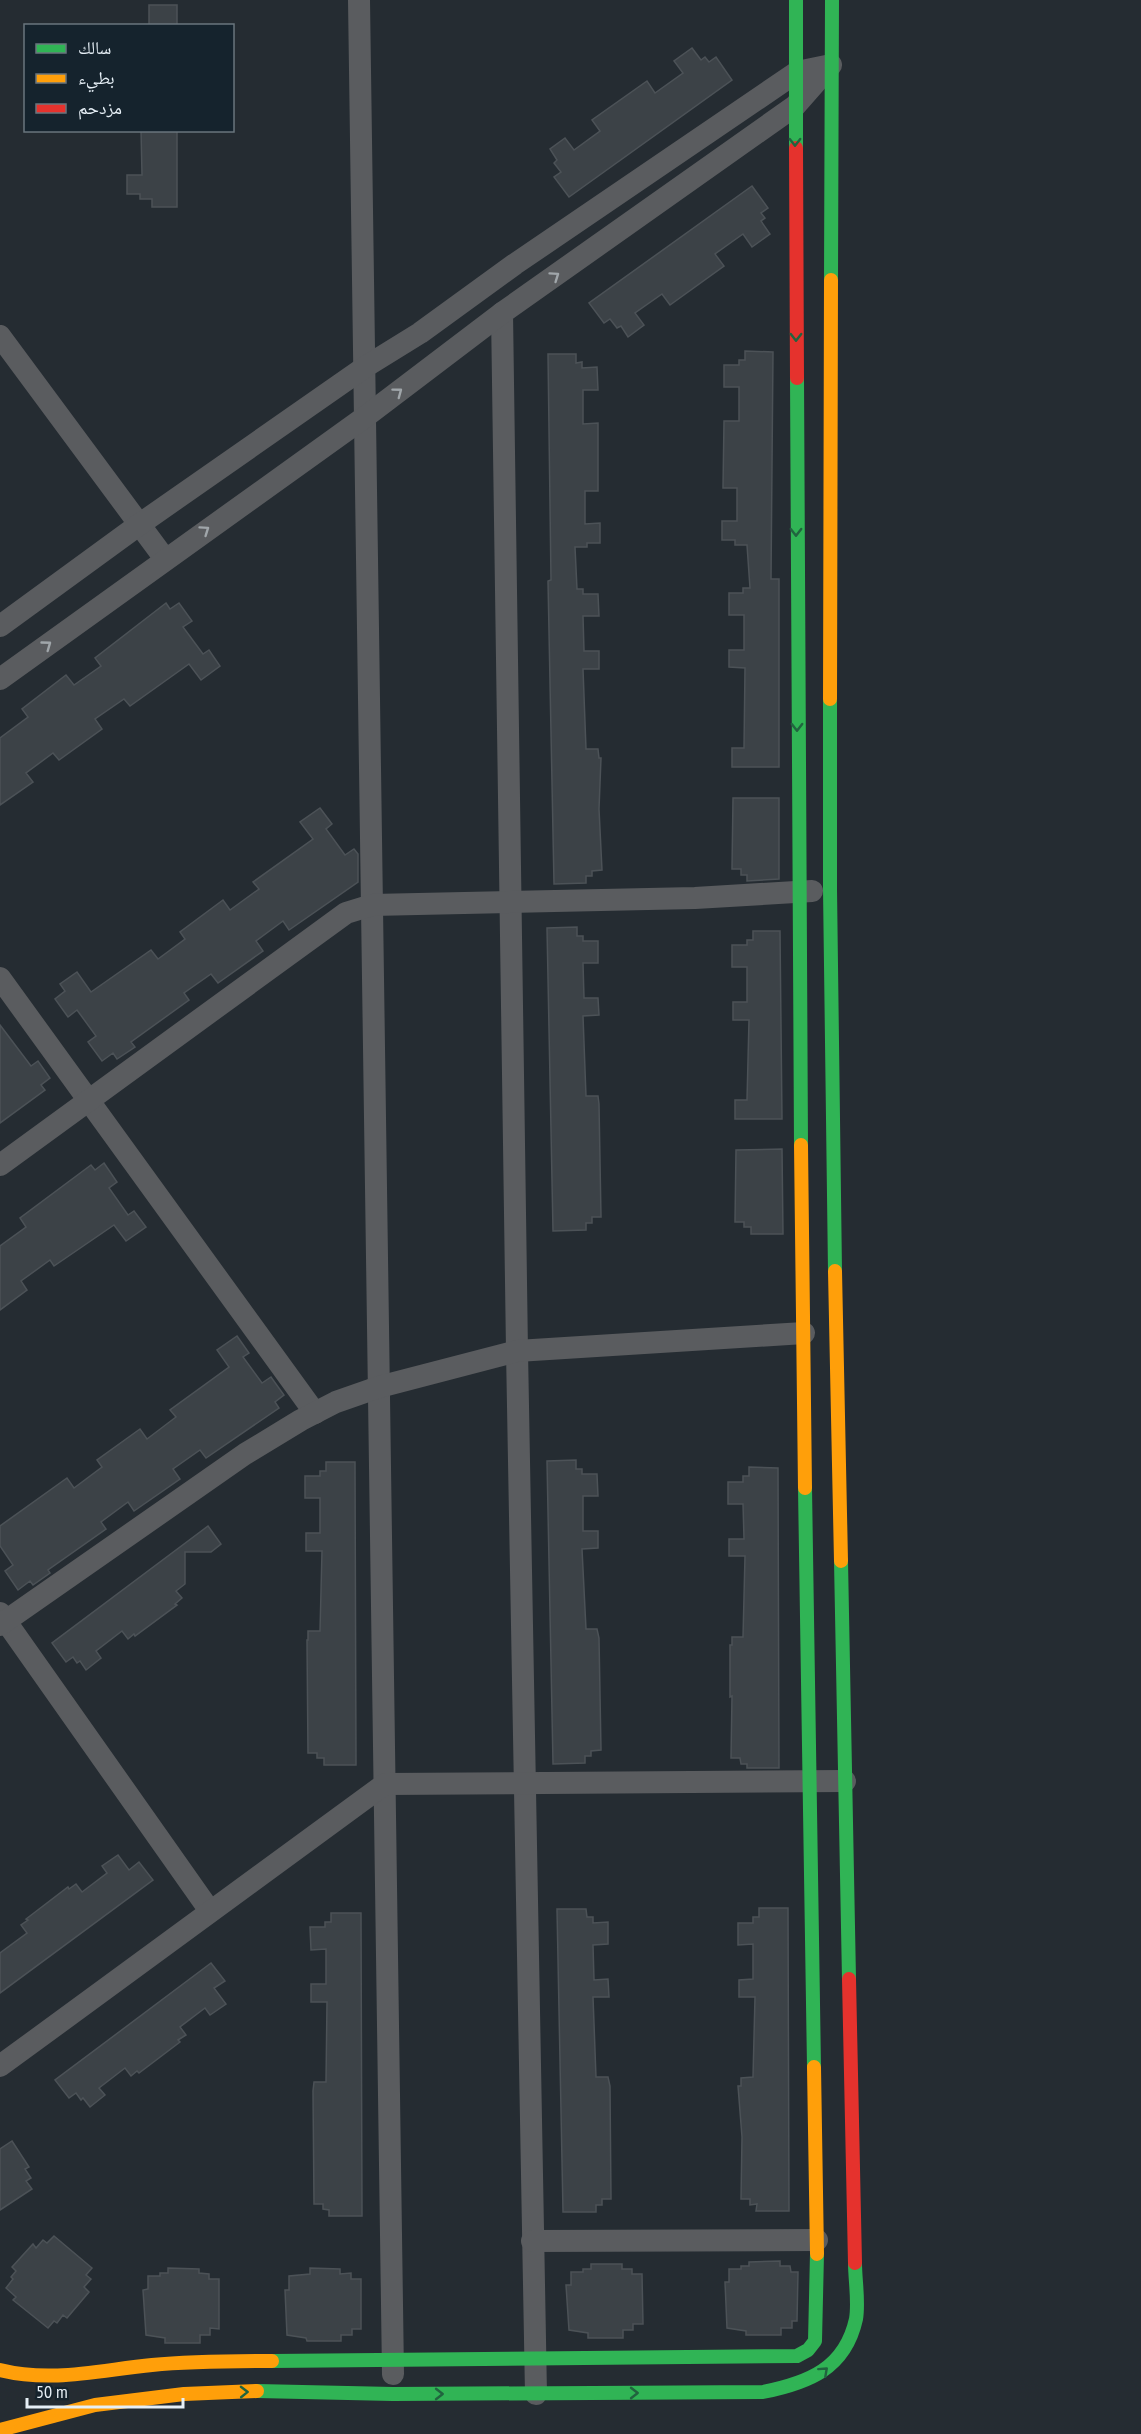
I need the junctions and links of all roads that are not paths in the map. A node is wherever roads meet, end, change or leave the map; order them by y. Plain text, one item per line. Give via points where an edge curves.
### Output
1 (359, 0) edge
2 (796, 0) edge
3 (832, 0) edge
4 (831, 65) junction
5 (797, 72) junction
6 (795, 106) junction
7 (502, 313) junction
8 (0, 336) edge
9 (364, 367) junction
10 (365, 417) junction
11 (140, 524) junction
12 (165, 559) junction
13 (0, 626) edge
14 (0, 679) edge
15 (830, 889) junction
16 (798, 893) junction
17 (512, 902) junction
18 (372, 906) junction
19 (0, 978) edge
20 (89, 1100) junction
21 (0, 1165) edge
22 (804, 1333) junction
23 (517, 1351) junction
24 (379, 1387) junction
25 (315, 1413) junction
26 (2, 1620) edge
27 (808, 1781) junction
28 (845, 1781) junction
29 (525, 1783) junction
30 (385, 1784) junction
31 (210, 1911) junction
32 (0, 2066) edge
33 (816, 2240) junction
34 (532, 2241) junction
35 (534, 2358) junction
36 (393, 2359) junction
37 (0, 2370) edge
38 (393, 2394) junction
39 (536, 2394) junction
40 (0, 2430) edge

1 - 9 street
2 - 5 street
3 - 4 street
4 - 5 street
4 - 6 street
4 - 15 street
5 - 6 street
5 - 9 street via 420,333
7 -> 6 street
6 -> 16 street
10 -> 7 street
7 - 17 street
8 - 11 street
9 - 10 street
9 - 11 street
12 -> 10 street
10 - 18 street
11 - 12 street
11 - 13 street
14 -> 12 street
15 - 16 street
15 - 28 street
16 - 17 street
16 - 22 street
17 - 18 street
17 - 23 street
18 - 20 street via 346,913
18 - 24 street
19 - 20 street
20 - 21 street
20 - 25 street
22 - 23 street
22 - 27 street
23 - 24 street
23 - 29 street
24 - 25 street
24 - 30 street
25 - 26 street via 245,1454
26 - 31 street
27 - 28 street
27 - 29 street
27 - 33 street
39 -> 28 street via 763,2392 796,2386 817,2377 836,2360 849,2340 856,2318
29 - 30 street
29 - 34 street
30 - 31 street
30 - 36 street
31 - 32 street
33 - 34 street
33 - 35 street via 815,2341 797,2356
34 - 35 street
35 - 36 street
35 - 39 street
36 - 37 street via 215,2361 60,2378 35,2378
36 - 38 street
38 -> 39 street
40 -> 38 street via 95,2405 184,2394

